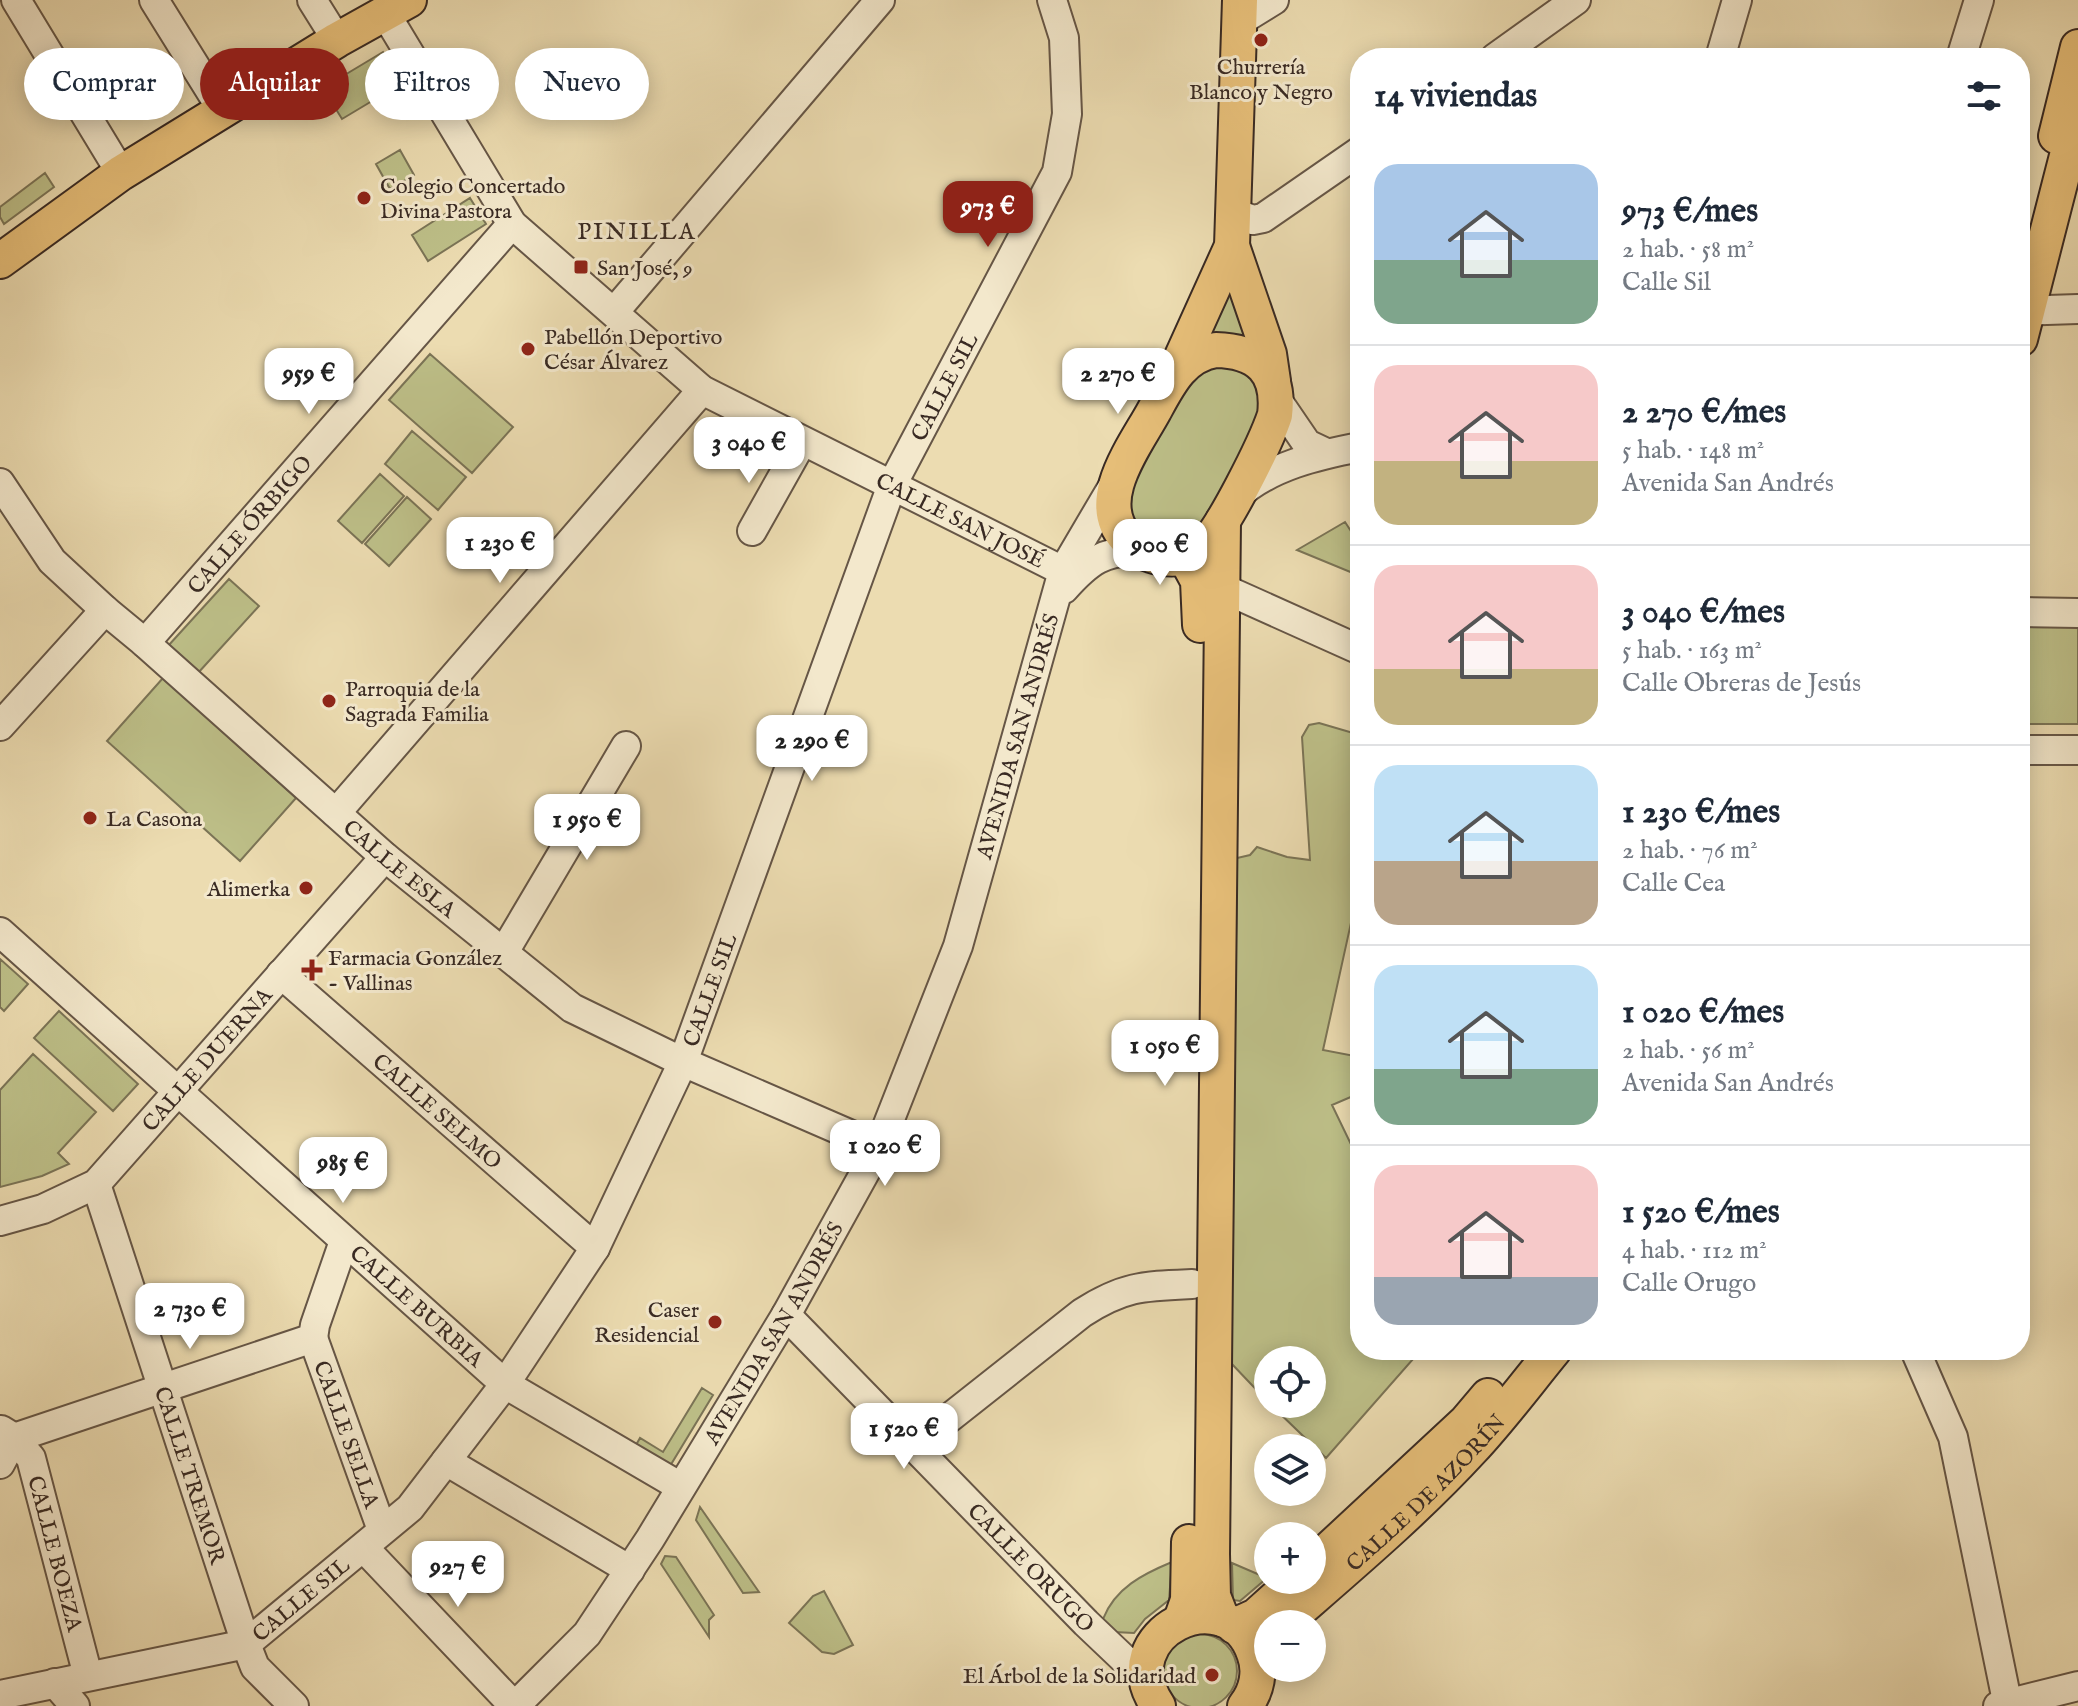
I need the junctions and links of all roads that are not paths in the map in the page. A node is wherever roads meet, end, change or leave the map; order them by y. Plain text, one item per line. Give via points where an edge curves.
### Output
1 (16, 0) edge
2 (154, 0) edge
3 (312, 0) edge
4 (880, 0) edge
5 (1052, 0) edge
6 (1274, 0) edge
7 (1576, 0) edge
8 (1737, 0) edge
9 (1979, 0) edge
10 (397, 6) edge
11 (1240, 10) edge
12 (337, 40) junction
13 (2078, 47) edge
14 (324, 48) edge
15 (1512, 48) edge
16 (1723, 48) edge
17 (1964, 48) edge
18 (200, 74) edge
19 (2078, 113) edge
20 (208, 120) edge
21 (1350, 158) edge
22 (2063, 169) edge
23 (121, 173) junction
24 (1234, 213) junction
25 (512, 224) junction
26 (1232, 246) junction
27 (2030, 246) edge
28 (0, 261) edge
29 (2030, 291) edge
30 (2078, 309) edge
31 (615, 311) junction
32 (2030, 318) edge
33 (1169, 383) junction
34 (702, 390) junction
35 (1276, 393) junction
36 (802, 442) junction
37 (1350, 449) edge
38 (1326, 453) junction
39 (1118, 477) junction
40 (0, 483) edge
41 (892, 485) junction
42 (1228, 510) junction
43 (752, 531) dead end
44 (1142, 552) junction
45 (1185, 557) junction
46 (1060, 585) junction
47 (1222, 588) junction
48 (105, 610) junction
49 (2030, 612) edge
50 (2078, 613) edge
51 (145, 643) junction
52 (1350, 646) edge
53 (2, 721) edge
54 (626, 746) dead end
55 (2030, 750) edge
56 (2078, 750) edge
57 (336, 813) junction
58 (385, 857) junction
59 (0, 932) edge
60 (504, 952) junction
61 (281, 974) junction
62 (683, 1062) junction
63 (179, 1092) junction
64 (879, 1147) junction
65 (96, 1184) junction
66 (0, 1221) edge
67 (344, 1241) junction
68 (595, 1248) junction
69 (1192, 1284) junction
70 (786, 1315) junction
71 (313, 1338) junction
72 (1519, 1360) edge
73 (1546, 1360) edge
74 (1919, 1360) edge
75 (505, 1384) junction
76 (162, 1388) junction
77 (7, 1434) edge
78 (915, 1445) junction
79 (446, 1461) junction
80 (0, 1464) edge
81 (681, 1487) junction
82 (373, 1539) junction
83 (1326, 1552) edge
84 (630, 1570) junction
85 (1280, 1594) edge
86 (1299, 1610) edge
87 (1181, 1620) junction
88 (1228, 1623) junction
89 (1254, 1642) edge
90 (246, 1644) junction
91 (88, 1676) junction
92 (1257, 1682) edge
93 (55, 1683) junction
94 (2078, 1686) edge
95 (0, 1695) edge
96 (1147, 1696) edge
97 (2004, 1705) edge
98 (75, 1706) edge
99 (294, 1706) edge
100 (514, 1706) edge
101 (1245, 1706) edge

1 - 23 street
2 - 18 street
3 - 12 street
4 - 31 street
5 - 41 street, CALLE SIL via 1064,38 1067,114 1057,172
6 - 11 street
7 - 15 street
8 - 16 street
9 - 17 street
10 - 12 main road
10 - 25 street, CALLE SAN JOSÉ
11 - 24 main road
12 - 14 main road
13 - 22 main road
19 - 22 main road
20 - 23 main road
21 - 24 street via 1263,218
22 - 27 main road
22 - 29 main road
23 - 28 main road
24 - 26 main road
25 - 31 street, CALLE SAN JOSÉ
25 - 51 street, CALLE ÓRBIGO
26 - 33 main road
26 - 35 main road via 1269,354
30 - 32 street
31 - 34 street, CALLE SAN JOSÉ
33 - 35 main road via 1202,352 1231,351 1258,360
33 - 39 main road
34 - 36 street, CALLE SAN JOSÉ
34 - 57 street
35 - 38 street via 1307,444
35 - 42 main road via 1271,429
36 - 41 street, CALLE SAN JOSÉ
36 - 43 street
37 - 38 street
38 - 42 street via 1268,475
39 - 44 main road via 1115,520
39 - 46 street, AVENIDA SAN ANDRÉS
40 - 48 street, CALLE ESLA via 52,561
41 - 46 street, CALLE SAN JOSÉ
41 - 62 street, CALLE SIL
42 - 45 main road via 1210,541
42 - 47 main road
44 - 45 main road
44 - 46 street, AVENIDA SAN ANDRÉS via 1102,556
45 - 69 main road via 1198,581 1200,623
46 - 64 street, AVENIDA SAN ANDRÉS via 958,946
47 - 52 street
47 - 88 main road via 1212,1554 1213,1596
48 - 51 street, CALLE ESLA
48 - 53 street
49 - 50 street
51 - 57 street, CALLE ESLA
54 - 60 street
55 - 56 street
57 - 58 street, CALLE ESLA
58 - 60 street, CALLE ESLA
58 - 61 street, CALLE DUERNA
59 - 63 street, CALLE BURBIA
60 - 62 street, CALLE ESLA via 572,1008
61 - 63 street, CALLE DUERNA
61 - 68 street, CALLE SELMO
62 - 64 street, CALLE ESLA
62 - 68 street, CALLE SIL
63 - 65 street, CALLE DUERNA
63 - 67 street, CALLE BURBIA
64 - 70 street, AVENIDA SAN ANDRÉS
65 - 66 street, CALLE DUERNA via 43,1209
65 - 76 street, CALLE TREMOR
67 - 71 street
67 - 75 street, CALLE BURBIA
68 - 75 street, CALLE SIL
69 - 78 street via 1139,1286 1102,1300
69 - 87 main road via 1188,1600
70 - 78 street, CALLE ORUGO
70 - 81 street, AVENIDA SAN ANDRÉS
71 - 76 street
71 - 82 street, CALLE SELLA
72 - 83 main road, CALLE DE AZORÍN via 1466,1422
73 - 86 main road, CALLE DE AZORÍN via 1455,1467
74 - 97 street via 1953,1437
75 - 79 street, CALLE SIL
75 - 81 street, CALLE BURBIA
76 - 77 street
76 - 90 street, CALLE TREMOR
77 - 80 street
77 - 91 street, CALLE BOEZA via 31,1458
78 - 96 street, CALLE ORUGO via 1095,1632
79 - 82 street, CALLE SIL via 410,1508
79 - 84 street
81 - 84 street, AVENIDA SAN ANDRÉS
82 - 90 street, CALLE SIL
82 - 100 street, CALLE SELLA
84 - 100 street, AVENIDA SAN ANDRÉS via 587,1634
85 - 88 main road via 1256,1616
87 - 88 main road via 1208,1616
87 - 96 main road via 1157,1638 1150,1651
88 - 89 main road
90 - 91 street, CALLE SIL
90 - 99 street, CALLE TREMOR via 255,1667
91 - 93 street, CALLE SIL
92 - 101 main road
93 - 95 street, CALLE SIL
93 - 98 street
94 - 97 street

